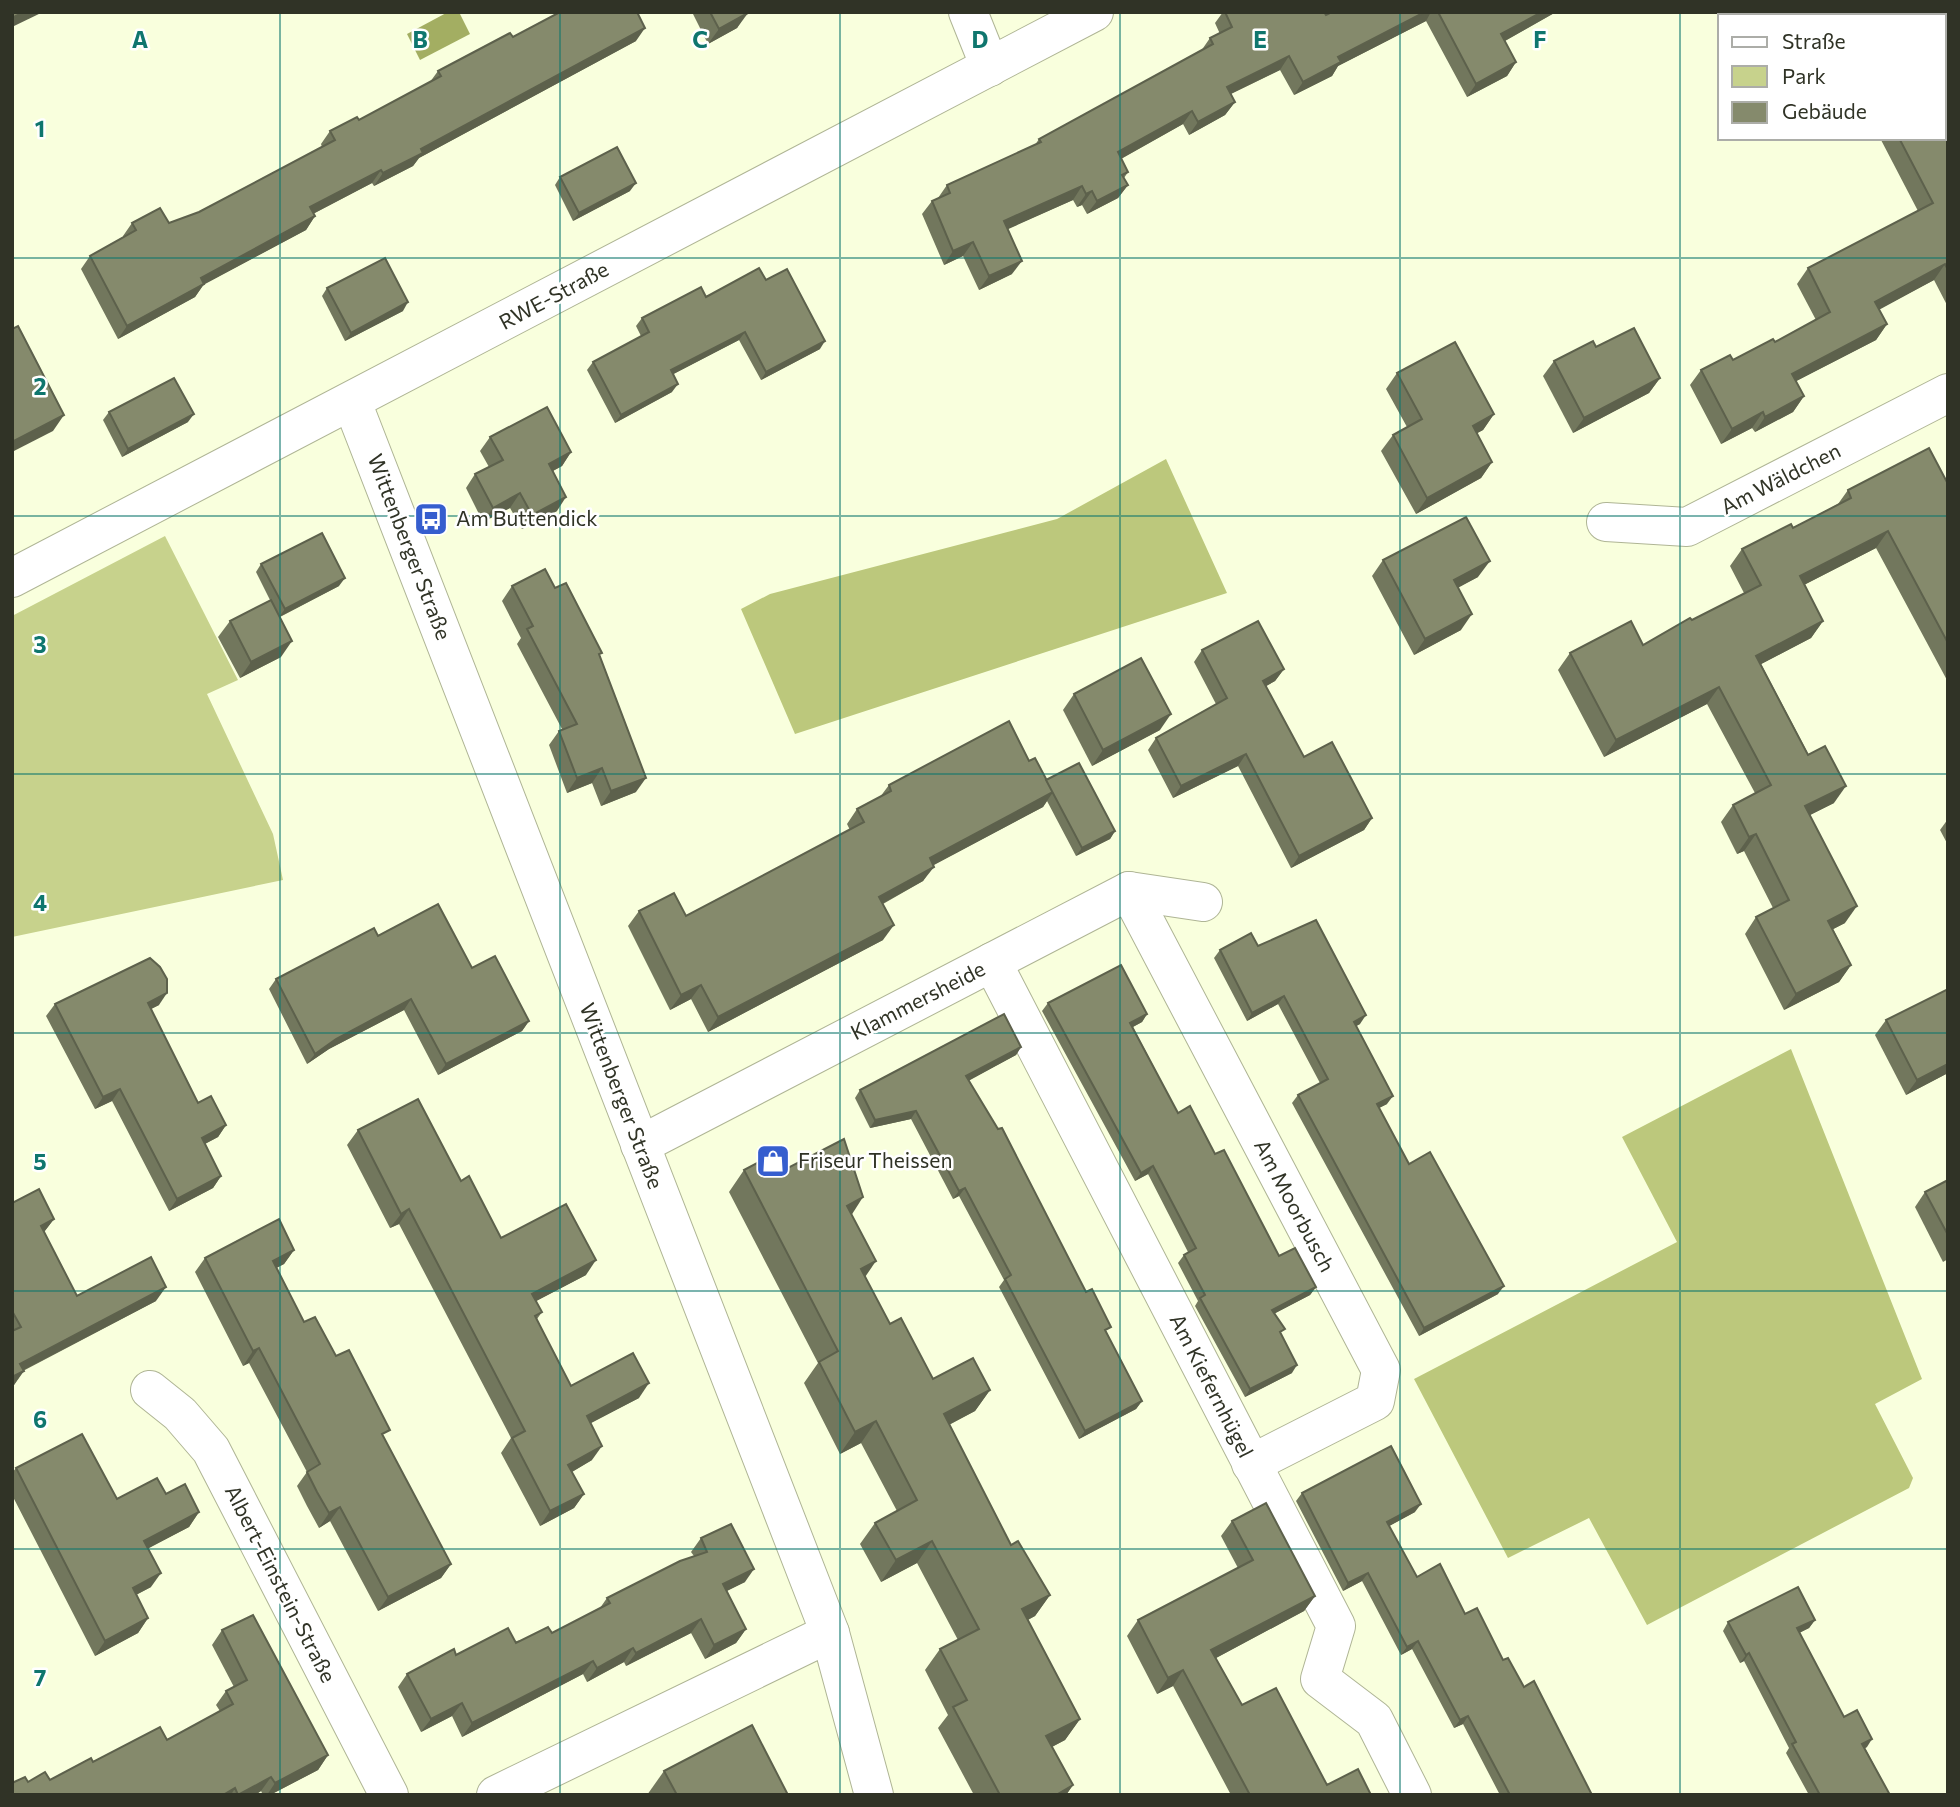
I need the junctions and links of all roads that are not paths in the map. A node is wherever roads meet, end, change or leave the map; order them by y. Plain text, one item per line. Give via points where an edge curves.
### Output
1 (968, 12) edge
2 (1094, 12) edge
3 (990, 67) junction
4 (1948, 393) edge
5 (352, 402) junction
6 (1606, 522) dead end
7 (12, 578) edge
8 (1129, 891) junction
9 (1203, 902) dead end
10 (992, 962) junction
11 (640, 1145) junction
12 (150, 1390) dead end
13 (1251, 1464) junction
14 (830, 1633) junction
15 (389, 1795) edge
16 (496, 1795) edge
17 (874, 1795) edge
18 (1412, 1795) edge

1 - 3 street
2 - 3 street, RWE-Straße
3 - 5 street, RWE-Straße
4 - 6 street, Am Wäldchen via 1687,527
5 - 7 street, RWE-Straße
5 - 11 street, Wittenberger Straße
8 - 9 street
8 - 10 street, Klammersheide
8 - 13 street, Am Moorbusch via 1381,1370 1375,1401
10 - 11 street, Klammersheide
10 - 13 street, Am Kiefernhügel
11 - 14 street, Wittenberger Straße
12 - 15 street, Albert-Einstein-Straße via 180,1414 211,1450
13 - 18 street, Am Kiefernhügel via 1336,1626 1320,1679 1374,1720
14 - 16 street
14 - 17 street, Wittenberger Straße

